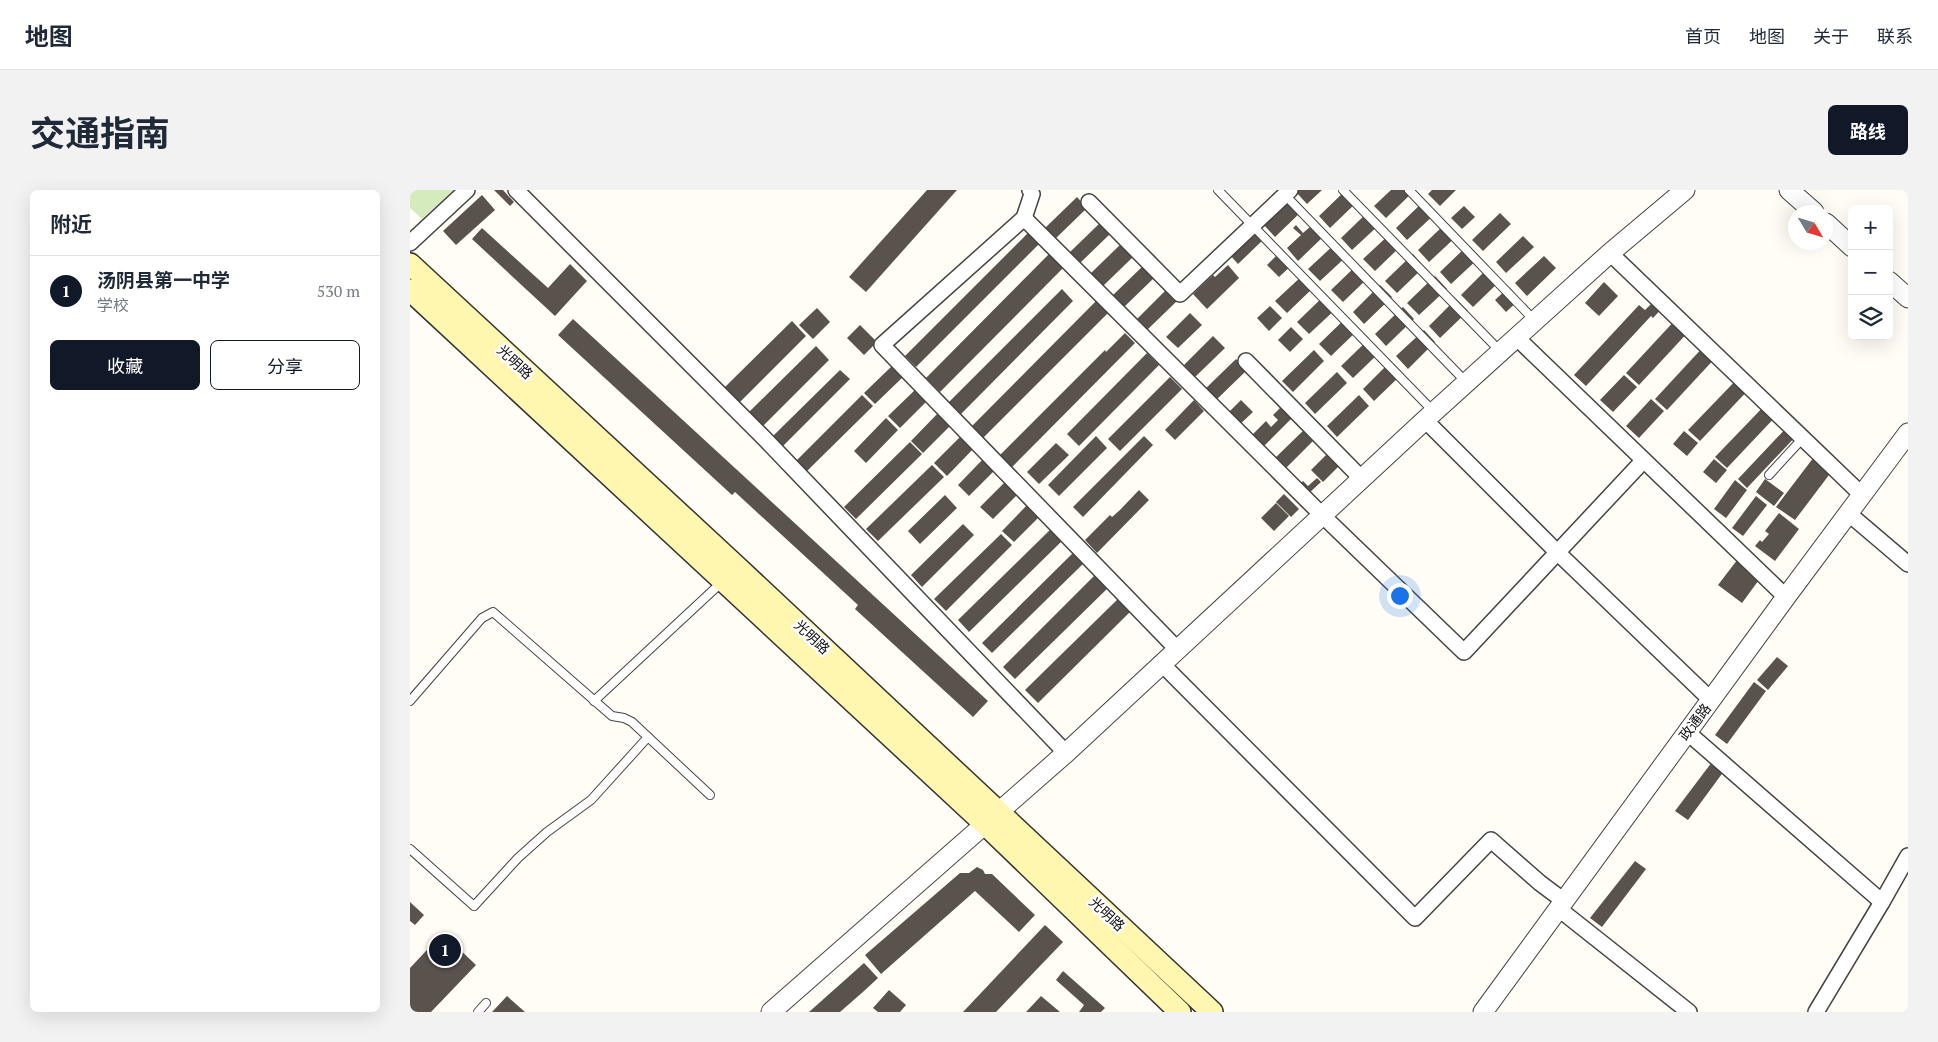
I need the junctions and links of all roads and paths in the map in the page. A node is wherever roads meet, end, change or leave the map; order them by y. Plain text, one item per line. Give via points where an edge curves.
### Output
1 (467, 190) edge
2 (516, 190) edge
3 (1030, 190) edge
4 (1218, 190) edge
5 (1343, 190) edge
6 (1409, 190) edge
7 (1685, 190) edge
8 (1789, 190) edge
9 (1285, 192) edge
10 (1089, 202) dead end
11 (1806, 205) edge
12 (1024, 218) junction
13 (1252, 225) junction
14 (1833, 229) edge
15 (410, 243) edge
16 (1848, 243) edge
17 (1610, 253) junction
18 (410, 264) edge
19 (1893, 285) edge
20 (410, 290) edge
21 (1908, 298) edge
22 (1535, 321) junction
23 (1517, 338) junction
24 (1501, 352) junction
25 (1246, 361) dead end
26 (1467, 383) junction
27 (1429, 416) junction
28 (1908, 434) edge
29 (1802, 439) junction
30 (1643, 461) junction
31 (1769, 476) dead end
32 (1362, 479) junction
33 (1862, 495) junction
34 (1848, 513) junction
35 (1322, 515) junction
36 (1557, 552) junction
37 (1908, 564) edge
38 (730, 574) junction
39 (1786, 596) junction
40 (1177, 649) junction
41 (1161, 663) junction
42 (594, 700) junction
43 (1711, 700) junction
44 (410, 701) edge
45 (1687, 732) junction
46 (648, 737) junction
47 (1066, 753) junction
48 (710, 794) dead end
49 (991, 817) junction
50 (410, 849) edge
51 (1908, 856) edge
52 (1882, 902) junction
53 (1562, 905) junction
54 (486, 1003) dead end
55 (478, 1012) edge
56 (771, 1012) edge
57 (1180, 1012) edge
58 (1212, 1012) edge
59 (1483, 1012) edge
60 (1689, 1012) edge
61 (1816, 1012) edge

1 - 15 street
2 - 47 street via 765,439
3 - 12 street via 1032,194
4 - 13 lane
5 - 24 lane
6 - 22 lane
7 - 17 street
8 - 11 street
9 - 13 street
9 - 26 lane
10 - 13 street via 1180,294
12 - 35 street
12 - 40 street via 882,345
13 - 27 lane
14 - 16 street
17 - 22 street
17 - 29 street
18 - 38 main road, 光明路
19 - 21 street
20 - 38 main road, 光明路
22 - 23 street
23 - 24 street
23 - 30 street
24 - 26 street
25 - 32 street
26 - 27 street
27 - 32 street
27 - 36 street
28 - 33 street, 政通路
29 - 31 lane
29 - 33 street
30 - 36 street
30 - 39 street
32 - 35 street
33 - 34 street, 政通路
34 - 37 street
34 - 39 street, 政通路
35 - 36 street via 1464,652
35 - 40 street
36 - 43 street
38 - 42 lane
38 - 49 main road, 光明路
39 - 43 street, 政通路
40 - 41 street
41 - 47 street
41 - 53 street via 1416,918 1491,840
42 - 44 lane via 494,612 482,618
42 - 46 lane via 612,716 632,722
43 - 45 street, 政通路
45 - 52 street
45 - 53 street, 政通路
46 - 48 lane
46 - 50 lane via 591,800 518,858 474,906
47 - 49 street
49 - 56 street
49 - 57 main road, 光明路
49 - 58 main road, 光明路
51 - 52 street
52 - 61 street
53 - 59 street, 政通路
53 - 60 street
54 - 55 lane

